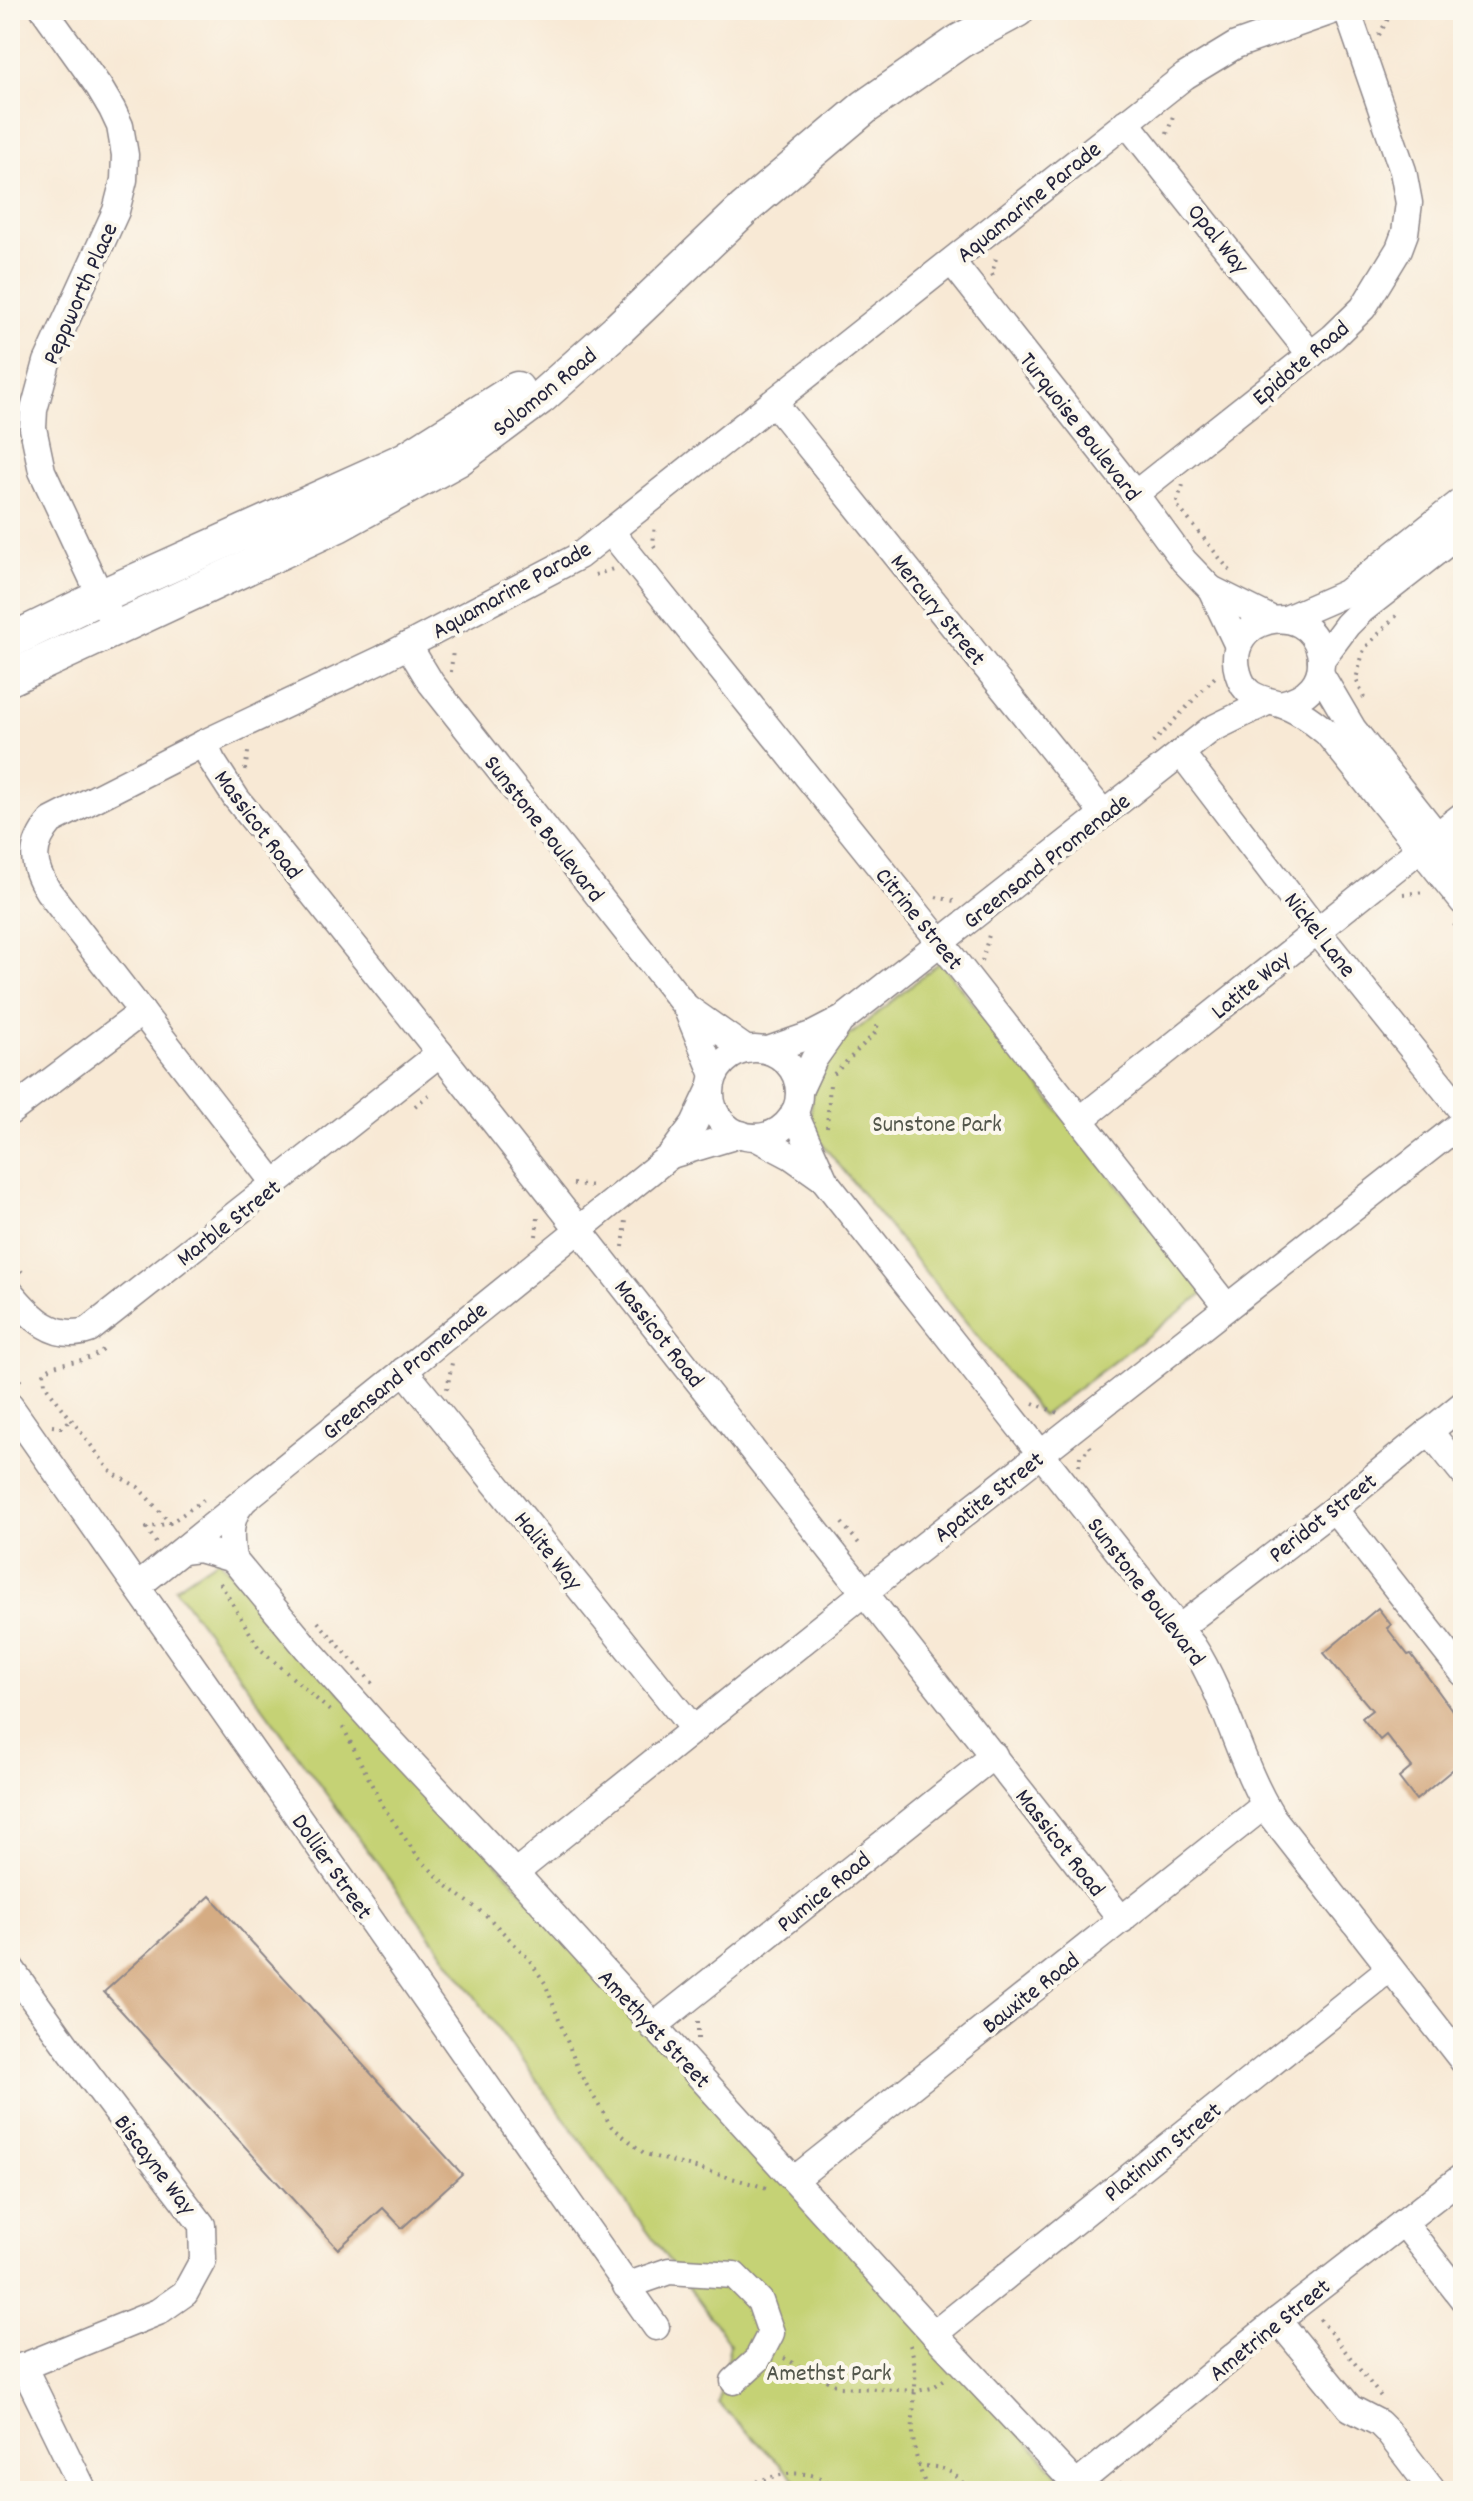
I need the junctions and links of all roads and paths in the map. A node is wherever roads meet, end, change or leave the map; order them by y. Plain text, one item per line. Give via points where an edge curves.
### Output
1 (44, 10) edge
2 (976, 10) edge
3 (1017, 10) edge
4 (1335, 10) edge
5 (1347, 10) edge
6 (1388, 10) edge
7 (1379, 35) dead end
8 (1158, 97) junction
9 (1126, 122) junction
10 (1166, 135) dead end
11 (985, 236) junction
12 (952, 262) junction
13 (1001, 287) dead end
14 (1311, 355) junction
15 (774, 403) junction
16 (1171, 466) junction
17 (1135, 494) junction
18 (1463, 500) edge
19 (655, 522) dead end
20 (1463, 531) edge
21 (611, 532) junction
22 (639, 567) junction
23 (1233, 574) dead end
24 (582, 581) dead end
25 (1211, 589) junction
26 (100, 597) junction
27 (1406, 606) dead end
28 (1279, 619) junction
29 (117, 629) junction
30 (10, 641) edge
31 (453, 641) dead end
32 (408, 645) junction
33 (1238, 646) junction
34 (1320, 666) junction
35 (1238, 675) junction
36 (451, 676) dead end
37 (10, 678) edge
38 (1273, 703) junction
39 (1368, 708) dead end
40 (1210, 730) junction
41 (204, 743) junction
42 (250, 743) dead end
43 (248, 752) junction
44 (1181, 753) junction
45 (232, 773) junction
46 (1104, 814) junction
47 (1463, 815) edge
48 (1429, 842) junction
49 (1463, 868) edge
50 (1429, 892) dead end
51 (1400, 894) dead end
52 (904, 897) junction
53 (1463, 902) edge
54 (962, 903) dead end
55 (1317, 931) junction
56 (941, 943) junction
57 (686, 1007) junction
58 (142, 1012) junction
59 (843, 1019) junction
60 (758, 1050) junction
61 (440, 1053) junction
62 (413, 1075) junction
63 (831, 1078) dead end
64 (712, 1082) junction
65 (10, 1112) edge
66 (1463, 1112) edge
67 (405, 1113) dead end
68 (806, 1117) junction
69 (826, 1117) junction
70 (1080, 1120) junction
71 (1463, 1122) edge
72 (748, 1136) junction
73 (671, 1155) junction
74 (825, 1181) junction
75 (275, 1184) junction
76 (573, 1184) dead end
77 (603, 1187) dead end
78 (626, 1217) dead end
79 (579, 1230) junction
80 (10, 1259) edge
81 (605, 1264) junction
82 (19, 1285) edge
83 (1227, 1307) junction
84 (454, 1350) dead end
85 (404, 1370) junction
86 (430, 1401) junction
87 (1032, 1403) dead end
88 (1463, 1404) edge
89 (10, 1406) edge
90 (1068, 1416) dead end
91 (71, 1420) dead end
92 (1429, 1431) junction
93 (1040, 1455) junction
94 (1463, 1473) edge
95 (247, 1497) junction
96 (1334, 1509) junction
97 (841, 1521) dead end
98 (170, 1523) dead end
99 (182, 1551) junction
100 (850, 1554) junction
101 (868, 1556) dead end
102 (223, 1565) junction
103 (138, 1586) junction
104 (865, 1592) junction
105 (309, 1611) dead end
106 (1179, 1628) junction
107 (1463, 1673) edge
108 (383, 1694) dead end
109 (694, 1730) junction
110 (994, 1755) junction
111 (1265, 1805) junction
112 (515, 1873) junction
113 (1122, 1920) junction
114 (10, 1967) edge
115 (1390, 1968) junction
116 (698, 2019) dead end
117 (653, 2027) junction
118 (699, 2042) dead end
119 (1463, 2061) edge
120 (1463, 2176) edge
121 (789, 2185) junction
122 (1403, 2222) junction
123 (626, 2286) junction
124 (1463, 2299) edge
125 (1278, 2320) junction
126 (656, 2327) dead end
127 (906, 2334) dead end
128 (934, 2334) junction
129 (764, 2347) junction
130 (964, 2365) junction
131 (17, 2369) edge
132 (734, 2381) dead end
133 (917, 2391) junction
134 (918, 2466) junction
135 (741, 2487) dead end
136 (1079, 2488) edge
137 (84, 2491) edge
138 (839, 2491) edge
139 (928, 2491) edge
140 (965, 2491) edge
141 (1433, 2491) edge

1 - 26 street, Peppworth Place via 112,109 125,155 116,211 47,362 34,410 42,471
2 - 26 main road, Solomon Road via 881,71 722,202 595,325 515,391 406,459
3 - 29 main road, Solomon Road via 960,41 865,107 744,209 541,397 458,459 338,525
4 - 8 street, Aquamarine Parade via 1236,45
5 - 14 street, Epidote Road via 1407,184 1408,219 1399,249 1363,308
6 - 7 path
8 - 9 street, Aquamarine Parade
8 - 10 path via 1174,113
9 - 11 street, Aquamarine Parade
9 - 14 street, Opal Way
11 - 12 street, Aquamarine Parade
11 - 13 path via 998,251 992,274
12 - 15 street, Aquamarine Parade
12 - 17 street, Turquoise Boulevard
14 - 16 street, Epidote Road
15 - 21 street, Aquamarine Parade
15 - 46 street, Mercury Street
16 - 17 street, Epidote Road
16 - 23 path via 1184,483 1176,504
17 - 25 street, Turquoise Boulevard
18 - 28 street via 1346,593
19 - 22 path via 653,544 659,552
20 - 34 street via 1362,610
21 - 22 street, Citrine Street
21 - 32 street, Aquamarine Parade via 579,556
22 - 24 path via 627,576 612,569
22 - 52 street, Citrine Street
25 - 28 street, Turquoise Boulevard
25 - 33 street, Turquoise Boulevard
26 - 29 street, Peppworth Place
26 - 30 main road, Solomon Road
27 - 39 path via 1364,649 1356,679
28 - 33 street via 1257,624
28 - 34 street via 1300,624 1311,634
29 - 37 main road, Solomon Road
31 - 36 path
32 - 41 street, Aquamarine Parade
32 - 57 street, Sunstone Boulevard via 439,694
33 - 35 street
34 - 38 street via 1305,695
34 - 48 street via 1353,729
35 - 38 street via 1254,696
35 - 40 street, Greensand Promenade
38 - 40 street, Greensand Promenade
38 - 48 street via 1327,733
40 - 44 street, Greensand Promenade
41 - 45 street, Massicot Road
41 - 58 street, Aquamarine Parade via 51,821 35,846 38,875 48,891
42 - 43 path
43 - 45 path
43 - 45 path
44 - 46 street, Greensand Promenade
44 - 55 street, Nickel Lane
45 - 61 street, Massicot Road via 236,798
46 - 56 street, Greensand Promenade
47 - 48 street, Latite Way
48 - 49 street
48 - 53 street
48 - 55 street, Latite Way
50 - 51 path
52 - 54 path via 923,882 934,897
52 - 56 street, Citrine Street
55 - 66 street, Nickel Lane
55 - 70 street, Latite Way
56 - 59 street, Greensand Promenade
56 - 70 street, Citrine Street
57 - 60 street, Sunstone Boulevard
57 - 64 street, Sunstone Boulevard
58 - 65 street
58 - 75 street, Aquamarine Parade
59 - 60 street, Greensand Promenade via 806,1037
59 - 68 street, Greensand Promenade via 814,1059
60 - 64 street via 734,1054
60 - 68 street via 788,1065
61 - 62 street, Marble Street
61 - 79 street, Massicot Road
62 - 67 path via 430,1094
62 - 75 street, Marble Street
63 - 69 path
64 - 72 street via 712,1105 719,1118
64 - 73 street, Greensand Promenade via 694,1124
68 - 69 path
68 - 69 path
68 - 72 street
68 - 74 street, Sunstone Boulevard
70 - 83 street, Citrine Street
71 - 83 street, Apatite Street
72 - 73 street, Greensand Promenade
72 - 74 street, Sunstone Boulevard via 791,1156
73 - 79 street, Greensand Promenade
74 - 93 street, Sunstone Boulevard
75 - 82 street, Marble Street via 79,1334 42,1325
76 - 77 path
78 - 81 path via 623,1248
79 - 81 street, Massicot Road
79 - 85 street, Greensand Promenade
80 - 82 path
81 - 100 street, Massicot Road
83 - 93 street, Apatite Street
84 - 86 path via 449,1387
85 - 86 street, Halite Way
85 - 95 street, Greensand Promenade
86 - 109 street, Halite Way
87 - 90 path
88 - 92 street, Peridot Street
89 - 103 street, Dollier Street
91 - 98 path via 112,1473 138,1487
92 - 94 street
92 - 96 street, Peridot Street
93 - 104 street, Apatite Street
93 - 106 street, Sunstone Boulevard
95 - 99 street, Greensand Promenade
95 - 102 street via 232,1519
96 - 106 street, Peridot Street
96 - 107 street
97 - 100 path
99 - 102 street via 199,1549
99 - 103 street, Greensand Promenade
100 - 101 path
100 - 104 street, Massicot Road
102 - 112 street, Amethyst Street
102 - 121 path via 259,1648 340,1720 382,1805 418,1857 528,1958 545,1983 579,2072 611,2126 645,2154
103 - 123 street, Dollier Street
104 - 109 street, Apatite Street
104 - 110 street, Massicot Road
105 - 108 path
106 - 111 street, Sunstone Boulevard via 1210,1677
109 - 112 street, Apatite Street
110 - 113 street, Massicot Road
110 - 117 street, Pumice Road
111 - 113 street, Bauxite Road
111 - 115 street, Sunstone Boulevard
112 - 117 street, Amethyst Street
113 - 121 street, Bauxite Road
114 - 131 street, Biscayne Way via 202,2225 203,2260 185,2293 158,2312
115 - 119 street, Sunstone Boulevard
115 - 128 street, Platinum Street
116 - 118 path
117 - 121 street, Amethyst Street
120 - 122 street, Ametrine Street
121 - 128 street, Amethyst Street
122 - 124 street
122 - 125 street, Ametrine Street
123 - 126 street, Dollier Street
123 - 129 street via 669,2271 734,2275 760,2301 771,2333
125 - 136 street, Ametrine Street
125 - 141 street via 1350,2408 1387,2431
127 - 133 path
128 - 130 street, Amethyst Street
129 - 132 street
129 - 133 path via 839,2387
130 - 133 path via 932,2388
130 - 136 street, Amethyst Street
131 - 137 street
133 - 134 path via 913,2436
134 - 139 path
134 - 140 path via 944,2467 955,2473
135 - 138 path via 779,2473 806,2474

